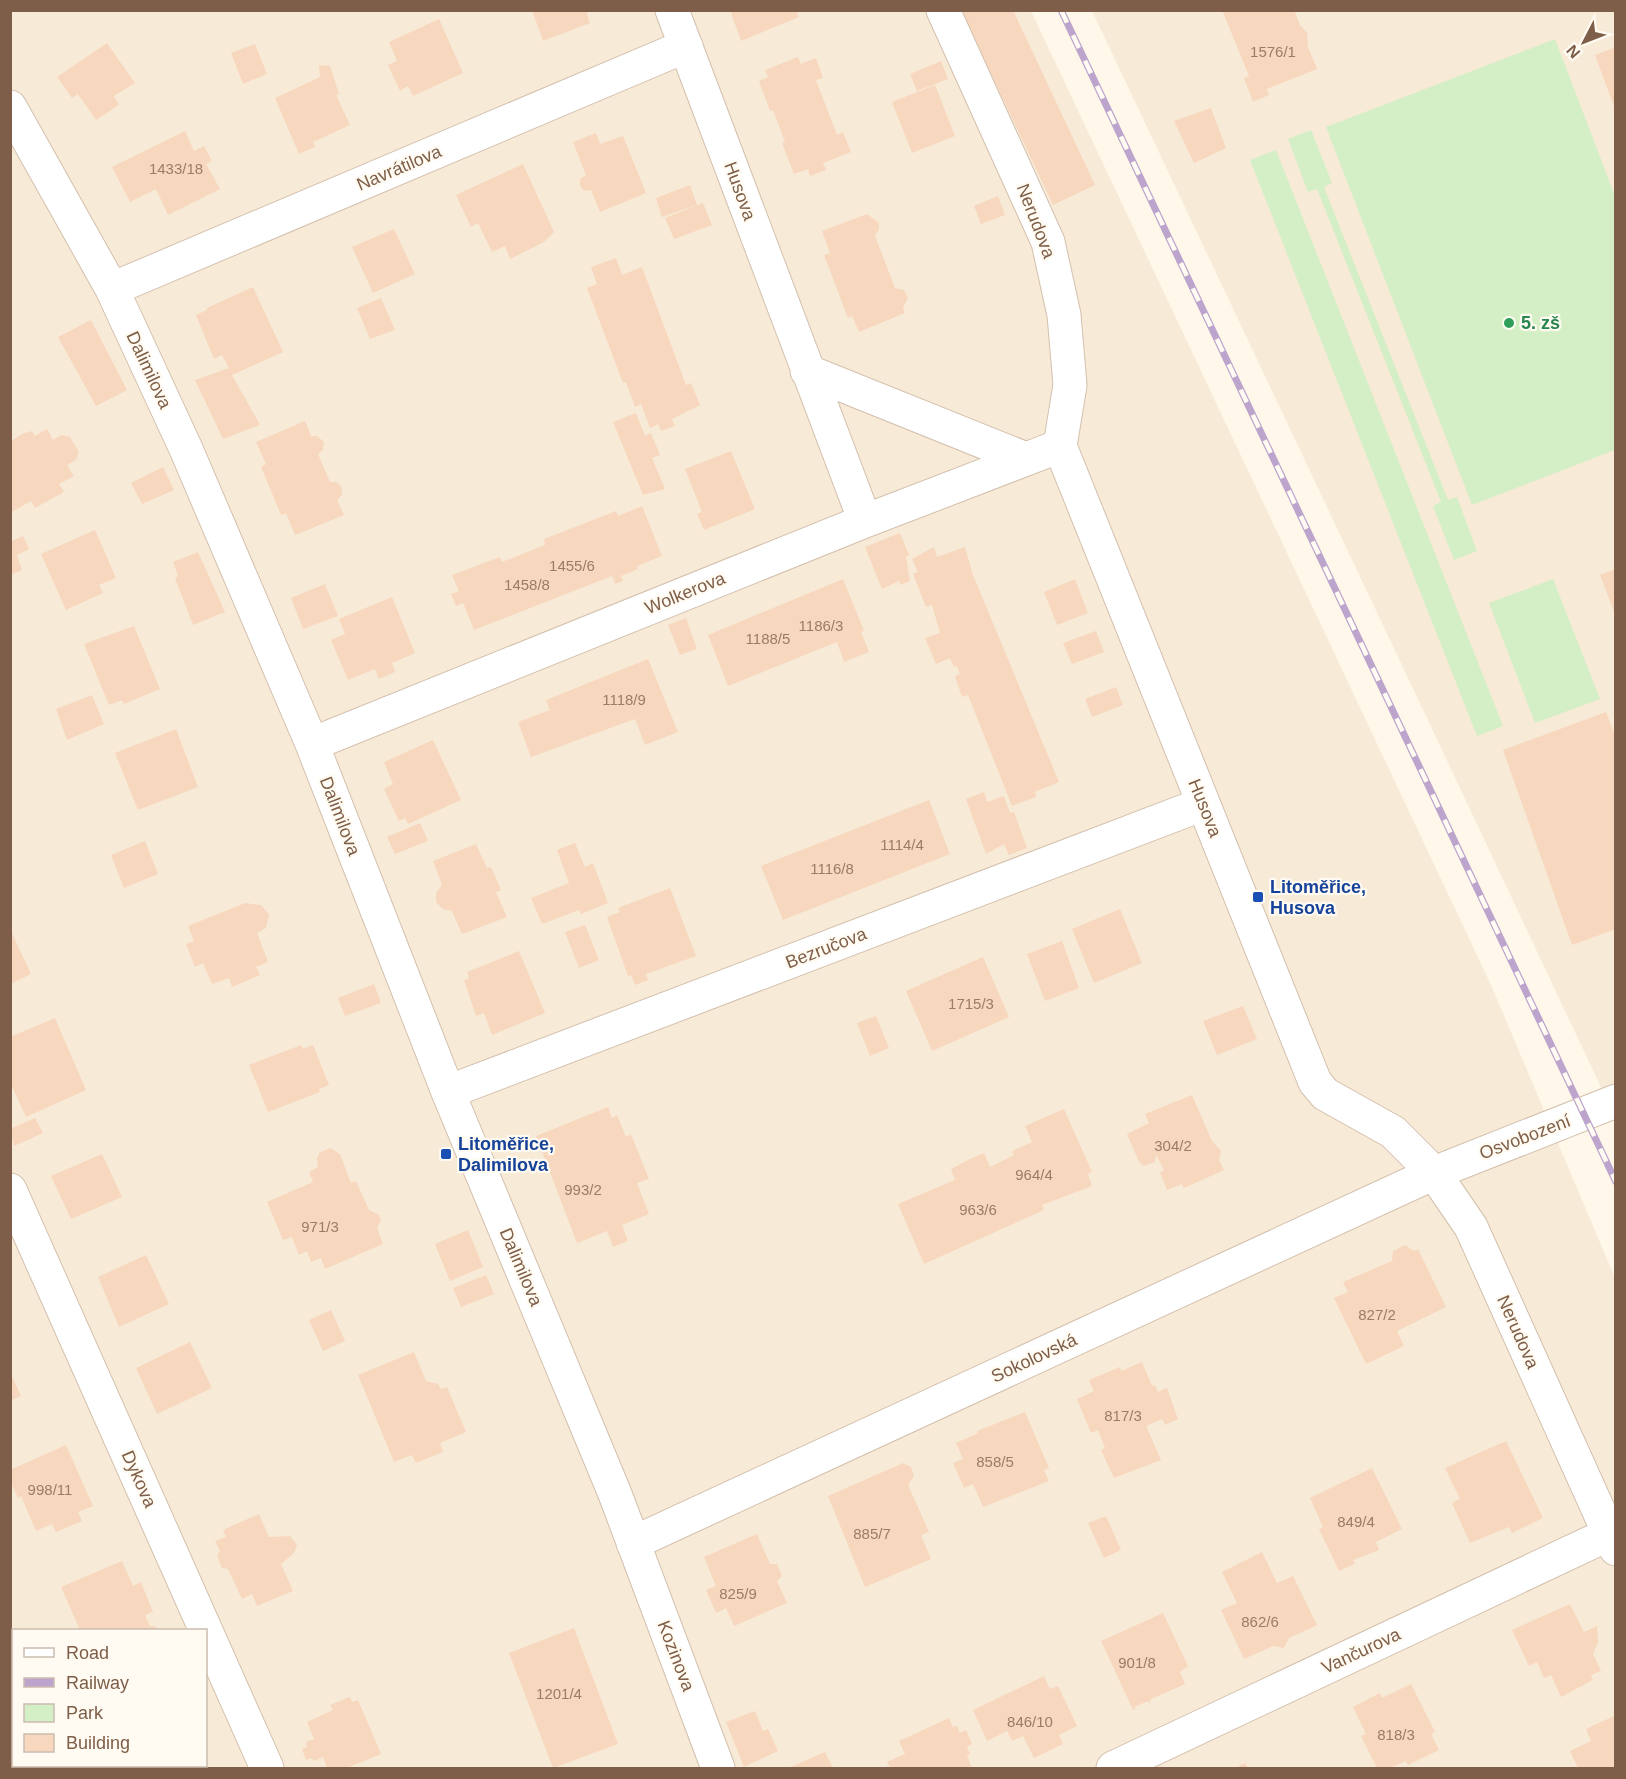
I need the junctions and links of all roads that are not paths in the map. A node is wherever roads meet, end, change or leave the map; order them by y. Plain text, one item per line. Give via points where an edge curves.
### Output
1 (672, 10) edge
2 (943, 10) edge
3 (686, 46) junction
4 (10, 107) edge
5 (112, 289) junction
6 (807, 371) junction
7 (1060, 446) junction
8 (1026, 459) junction
9 (866, 521) junction
10 (312, 744) junction
11 (1203, 804) junction
12 (448, 1092) junction
13 (1616, 1101) edge
14 (1393, 1132) joint
15 (1434, 1173) junction
16 (10, 1190) edge
17 (1612, 1542) edge
18 (633, 1543) junction
19 (205, 1629) edge
20 (207, 1633) edge
21 (267, 1768) edge
22 (718, 1768) edge
23 (1117, 1768) edge

1 - 3 street, Husova
2 - 7 street, Nerudova via 1048,242 1064,315 1070,385
3 - 5 street, Navrátilova
3 - 6 street, Husova
4 - 5 street, Dalimilova
5 - 10 street, Dalimilova via 186,449
6 - 8 street
6 - 9 street, Husova
7 - 8 street, Wolkerova
7 - 11 street, Husova
8 - 9 street, Wolkerova
9 - 10 street, Wolkerova
10 - 12 street, Dalimilova
11 - 12 street, Bezručova
11 - 14 street, Husova via 1315,1082 1325,1094
12 - 18 street, Dalimilova
13 - 15 street, Osvobození
14 - 15 street, Nerudova
15 - 17 street, Nerudova via 1471,1227
15 - 18 street, Sokolovská
16 - 19 street, Dykova
17 - 23 street, Vančurova
18 - 22 street, Kozinova
20 - 21 street, Dykova

